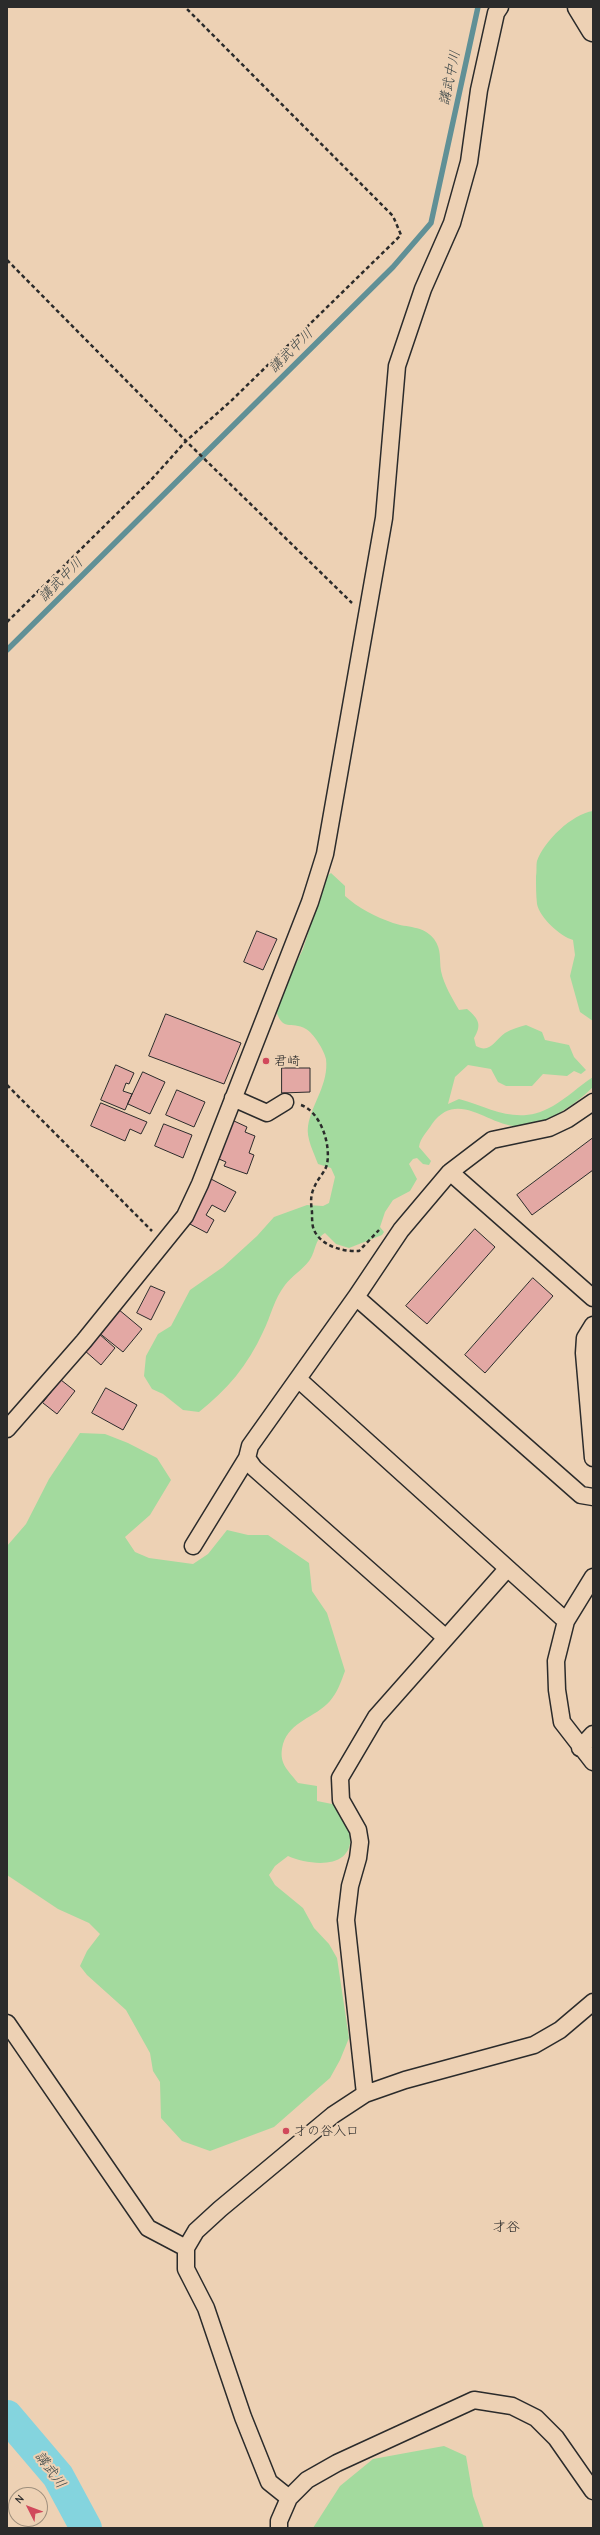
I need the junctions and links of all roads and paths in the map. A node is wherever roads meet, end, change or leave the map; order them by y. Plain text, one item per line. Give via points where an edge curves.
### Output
1 (186, 7) edge
2 (500, 7) edge
3 (578, 7) edge
4 (593, 30) edge
5 (7, 260) edge
6 (186, 440) junction
7 (368, 619) junction
8 (7, 622) edge
9 (7, 1085) edge
10 (233, 1098) junction
11 (285, 1102) joint
12 (593, 1102) edge
13 (450, 1172) junction
14 (401, 1230) junction
15 (163, 1242) junction
16 (356, 1297) junction
17 (593, 1298) edge
18 (593, 1325) edge
19 (298, 1379) junction
20 (7, 1429) edge
21 (247, 1458) junction
22 (593, 1458) edge
23 (593, 1497) edge
24 (193, 1546) dead end
25 (507, 1569) junction
26 (593, 1577) edge
27 (566, 1621) junction
28 (446, 1638) junction
29 (593, 1734) edge
30 (580, 1748) junction
31 (593, 1762) edge
32 (593, 2002) edge
33 (7, 2023) edge
34 (365, 2094) junction
35 (186, 2248) junction
36 (593, 2491) edge
37 (289, 2498) junction
38 (279, 2528) edge

1 - 6 path via 393,216 401,235 231,401
2 - 7 street via 496,13 479,90 469,162 452,223 423,289 397,366 384,518
3 - 4 main road
5 - 6 path
6 - 7 path
6 - 8 path via 151,480
7 - 10 street via 350,704 342,766 325,854 310,902
9 - 15 path
10 - 11 street via 268,1113
10 - 15 street via 192,1202 185,1216
11 - 14 path via 306,1107 316,1117 325,1136 327,1165 314,1187 311,1200 313,1229 319,1238 347,1252 359,1251 383,1227
12 - 13 street via 549,1128 492,1140
13 - 14 street
13 - 17 street
14 - 16 street
15 - 20 street via 84,1341
16 - 19 street
16 - 23 street via 581,1495
18 - 22 street via 585,1338 584,1353
19 - 21 street via 250,1446
19 - 25 street
21 - 24 street
21 - 28 street via 254,1468
25 - 27 street
25 - 28 street
26 - 27 street
27 - 30 street via 556,1661 557,1690 562,1722
28 - 34 street via 376,1718 340,1778 341,1800 358,1830 360,1842 350,1886 346,1920
29 - 30 street
30 - 31 street
32 - 34 street via 560,2030 534,2045 405,2080
33 - 35 street via 148,2228
34 - 35 street via 333,2115 220,2209 196,2231
35 - 37 street via 186,2269 206,2308 243,2417 269,2482
36 - 37 street via 556,2438 536,2418 512,2406 474,2400 336,2463 307,2480
37 - 38 street via 279,2521

